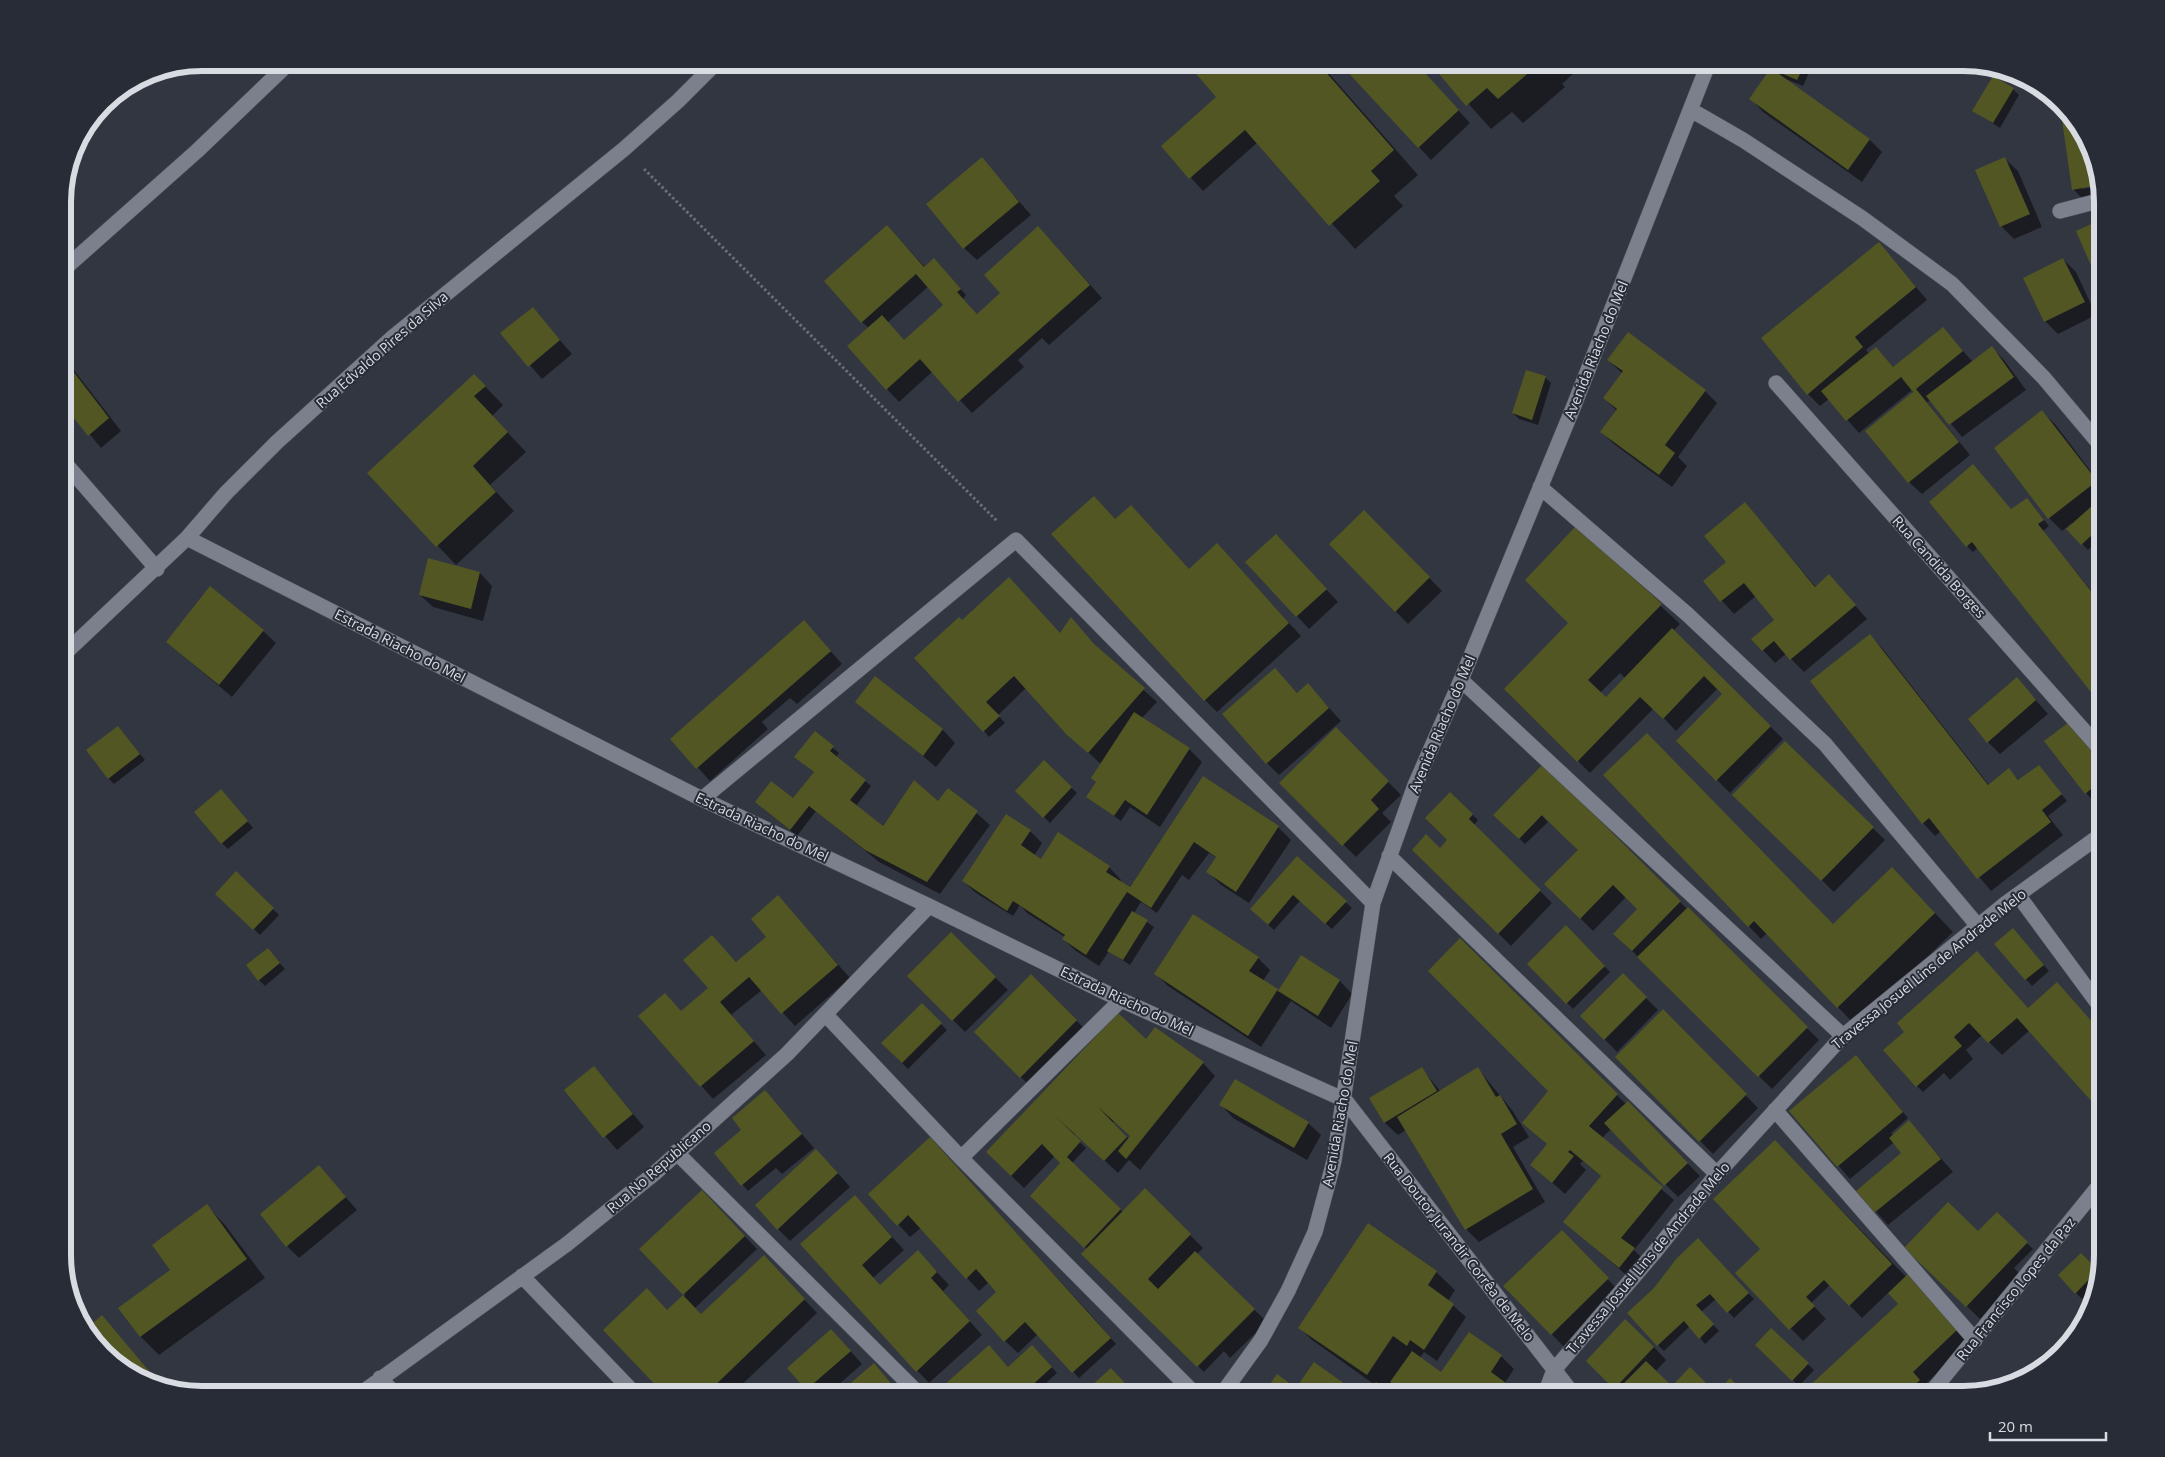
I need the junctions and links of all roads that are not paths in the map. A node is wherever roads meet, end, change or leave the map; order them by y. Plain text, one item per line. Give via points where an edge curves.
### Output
1 (281, 71) edge
2 (708, 71) edge
3 (1706, 71) edge
4 (1691, 110) junction
5 (2094, 202) edge
6 (2060, 211) dead end
7 (72, 262) edge
8 (1776, 383) dead end
9 (2094, 437) edge
10 (72, 471) edge
11 (1540, 487) junction
12 (187, 538) junction
13 (157, 568) junction
14 (72, 647) edge
15 (1461, 680) junction
16 (2094, 742) edge
17 (702, 799) junction
18 (2094, 840) edge
19 (1390, 856) junction
20 (2018, 895) junction
21 (1373, 903) junction
22 (929, 906) junction
23 (1978, 926) junction
24 (2094, 998) edge
25 (1121, 1000) junction
26 (826, 1015) junction
27 (1842, 1036) junction
28 (1345, 1100) junction
29 (1775, 1110) junction
30 (676, 1152) junction
31 (961, 1158) junction
32 (1716, 1174) junction
33 (2094, 1192) edge
34 (522, 1276) junction
35 (1975, 1340) junction
36 (1554, 1370) junction
37 (380, 1378) junction
38 (370, 1386) edge
39 (388, 1386) edge
40 (627, 1386) edge
41 (911, 1386) edge
42 (1187, 1386) edge
43 (1228, 1386) edge
44 (1548, 1386) edge
45 (1566, 1386) edge
46 (1937, 1386) edge

1 - 7 street via 197,151
2 - 12 street, Rua Edvaldo Pires da Silva via 624,149 393,337 277,442 226,492
3 - 4 street, Avenida Riacho do Mel
4 - 9 street via 1862,218 1952,284 2044,378
4 - 11 street, Avenida Riacho do Mel
5 - 6 street
8 - 16 street, Rua Candida Borges
10 - 13 street
11 - 15 street, Avenida Riacho do Mel
11 - 23 street via 1687,614 1825,744
12 - 13 street, Rua Edvaldo Pires da Silva
12 - 17 street, Estrada Riacho do Mel
13 - 14 street, Rua Edvaldo Pires da Silva
15 - 19 street, Avenida Riacho do Mel via 1415,785
15 - 27 street
17 - 21 street via 1016,540
17 - 22 street, Estrada Riacho do Mel
18 - 20 street, Travessa Josuel Lins de Andrade Melo
19 - 21 street, Avenida Riacho do Mel
19 - 32 street
20 - 23 street, Travessa Josuel Lins de Andrade Melo
20 - 24 street
21 - 28 street, Avenida Riacho do Mel
22 - 25 street, Estrada Riacho do Mel
22 - 26 street, Rua No Republicano
23 - 27 street, Travessa Josuel Lins de Andrade Melo
25 - 28 street, Estrada Riacho do Mel
25 - 31 street
26 - 30 street, Rua No Republicano
26 - 31 street
27 - 29 street, Travessa Josuel Lins de Andrade Melo
28 - 36 street, Rua Doutor Jurandir Corrêa de Melo
28 - 43 street, Avenida Riacho do Mel via 1334,1161 1314,1232 1288,1291 1261,1340
29 - 32 street, Travessa Josuel Lins de Andrade Melo
29 - 35 street
30 - 34 street, Rua No Republicano via 655,1173 567,1244
30 - 41 street
31 - 42 street
32 - 36 street, Travessa Josuel Lins de Andrade Melo via 1654,1253
33 - 35 street, Rua Francisco Lopes da Paz
34 - 37 street, Rua No Republicano
34 - 40 street
35 - 46 street, Rua Francisco Lopes da Paz
36 - 44 street, Travessa Josuel Lins de Andrade Melo
36 - 45 street, Rua Doutor Jurandir Corrêa de Melo
37 - 38 street, Rua No Republicano
37 - 39 street

